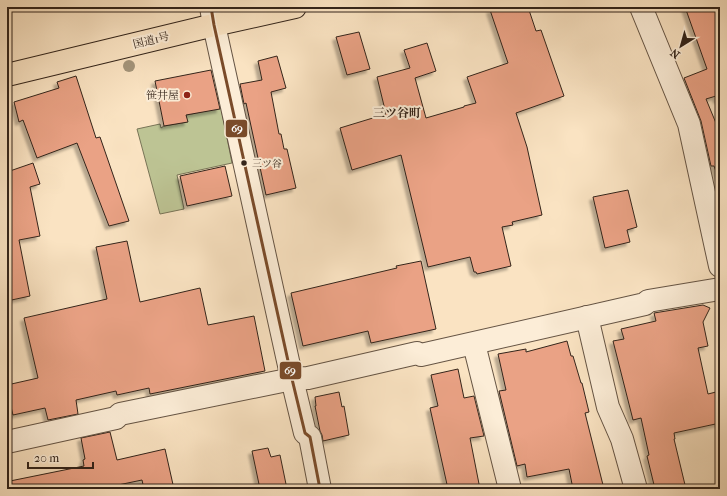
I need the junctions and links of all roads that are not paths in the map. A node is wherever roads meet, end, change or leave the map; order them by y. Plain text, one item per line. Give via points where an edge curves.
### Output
1 (295, 7) edge
2 (641, 7) edge
3 (212, 16) edge
4 (7, 75) edge
5 (712, 185) edge
6 (720, 266) edge
7 (720, 289) edge
8 (587, 318) junction
9 (474, 344) junction
10 (292, 379) junction
11 (7, 442) edge
12 (320, 489) edge
13 (510, 489) edge
14 (636, 489) edge

1 - 3 highway, 国道1号
2 - 5 street
3 - 4 highway, 国道1号
3 - 10 street
5 - 6 street
7 - 8 street via 648,301 645,304
8 - 9 street
8 - 14 street via 608,407 622,439
9 - 10 street via 421,355 417,353 308,378
9 - 13 street
10 - 11 street via 120,414 116,418
10 - 12 street via 304,433 310,437

